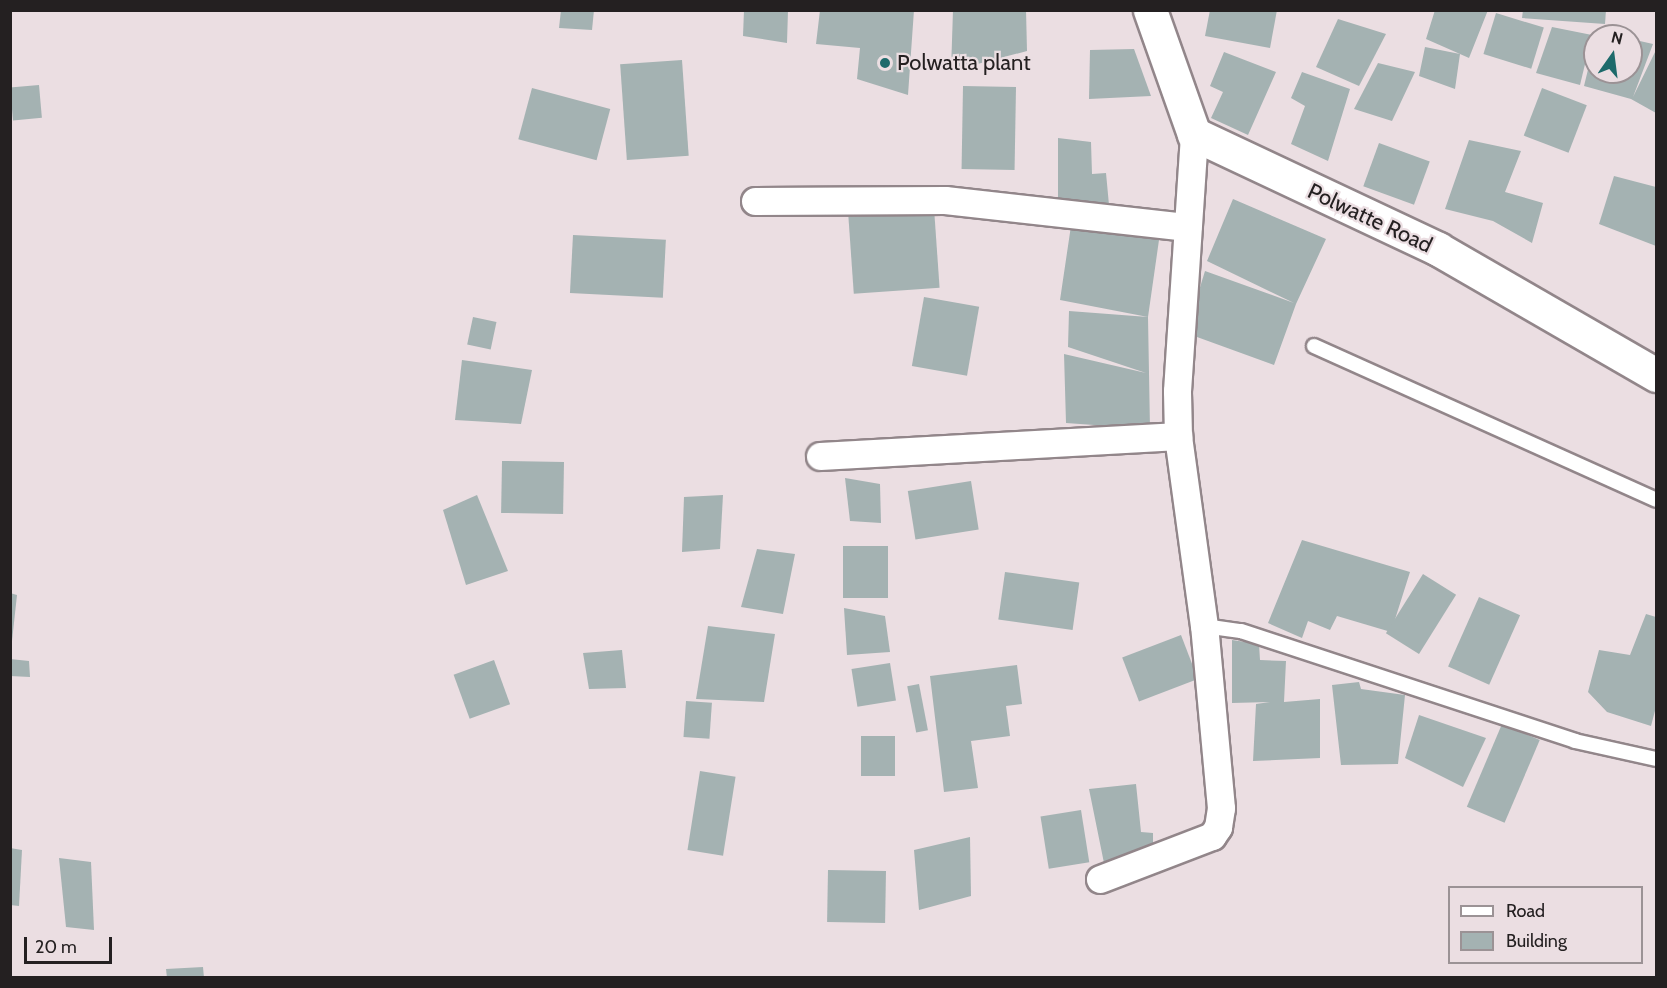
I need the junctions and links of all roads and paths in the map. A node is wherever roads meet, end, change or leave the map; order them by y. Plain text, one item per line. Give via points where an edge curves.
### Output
1 (1150, 10) edge
2 (1194, 134) junction
3 (755, 201) dead end
4 (1187, 227) junction
5 (1314, 346) dead end
6 (1656, 375) edge
7 (1178, 436) junction
8 (819, 456) dead end
9 (1656, 500) edge
10 (1204, 626) junction
11 (1656, 759) edge
12 (1100, 879) dead end

1 - 2 street
2 - 4 street
2 - 6 street, Polwatte Road via 1438,249
3 - 4 street via 945,200
4 - 7 street
5 - 9 lane
7 - 8 street
7 - 10 street
10 - 11 lane via 1241,631 1575,741
10 - 12 street via 1221,808 1218,827 1212,836

